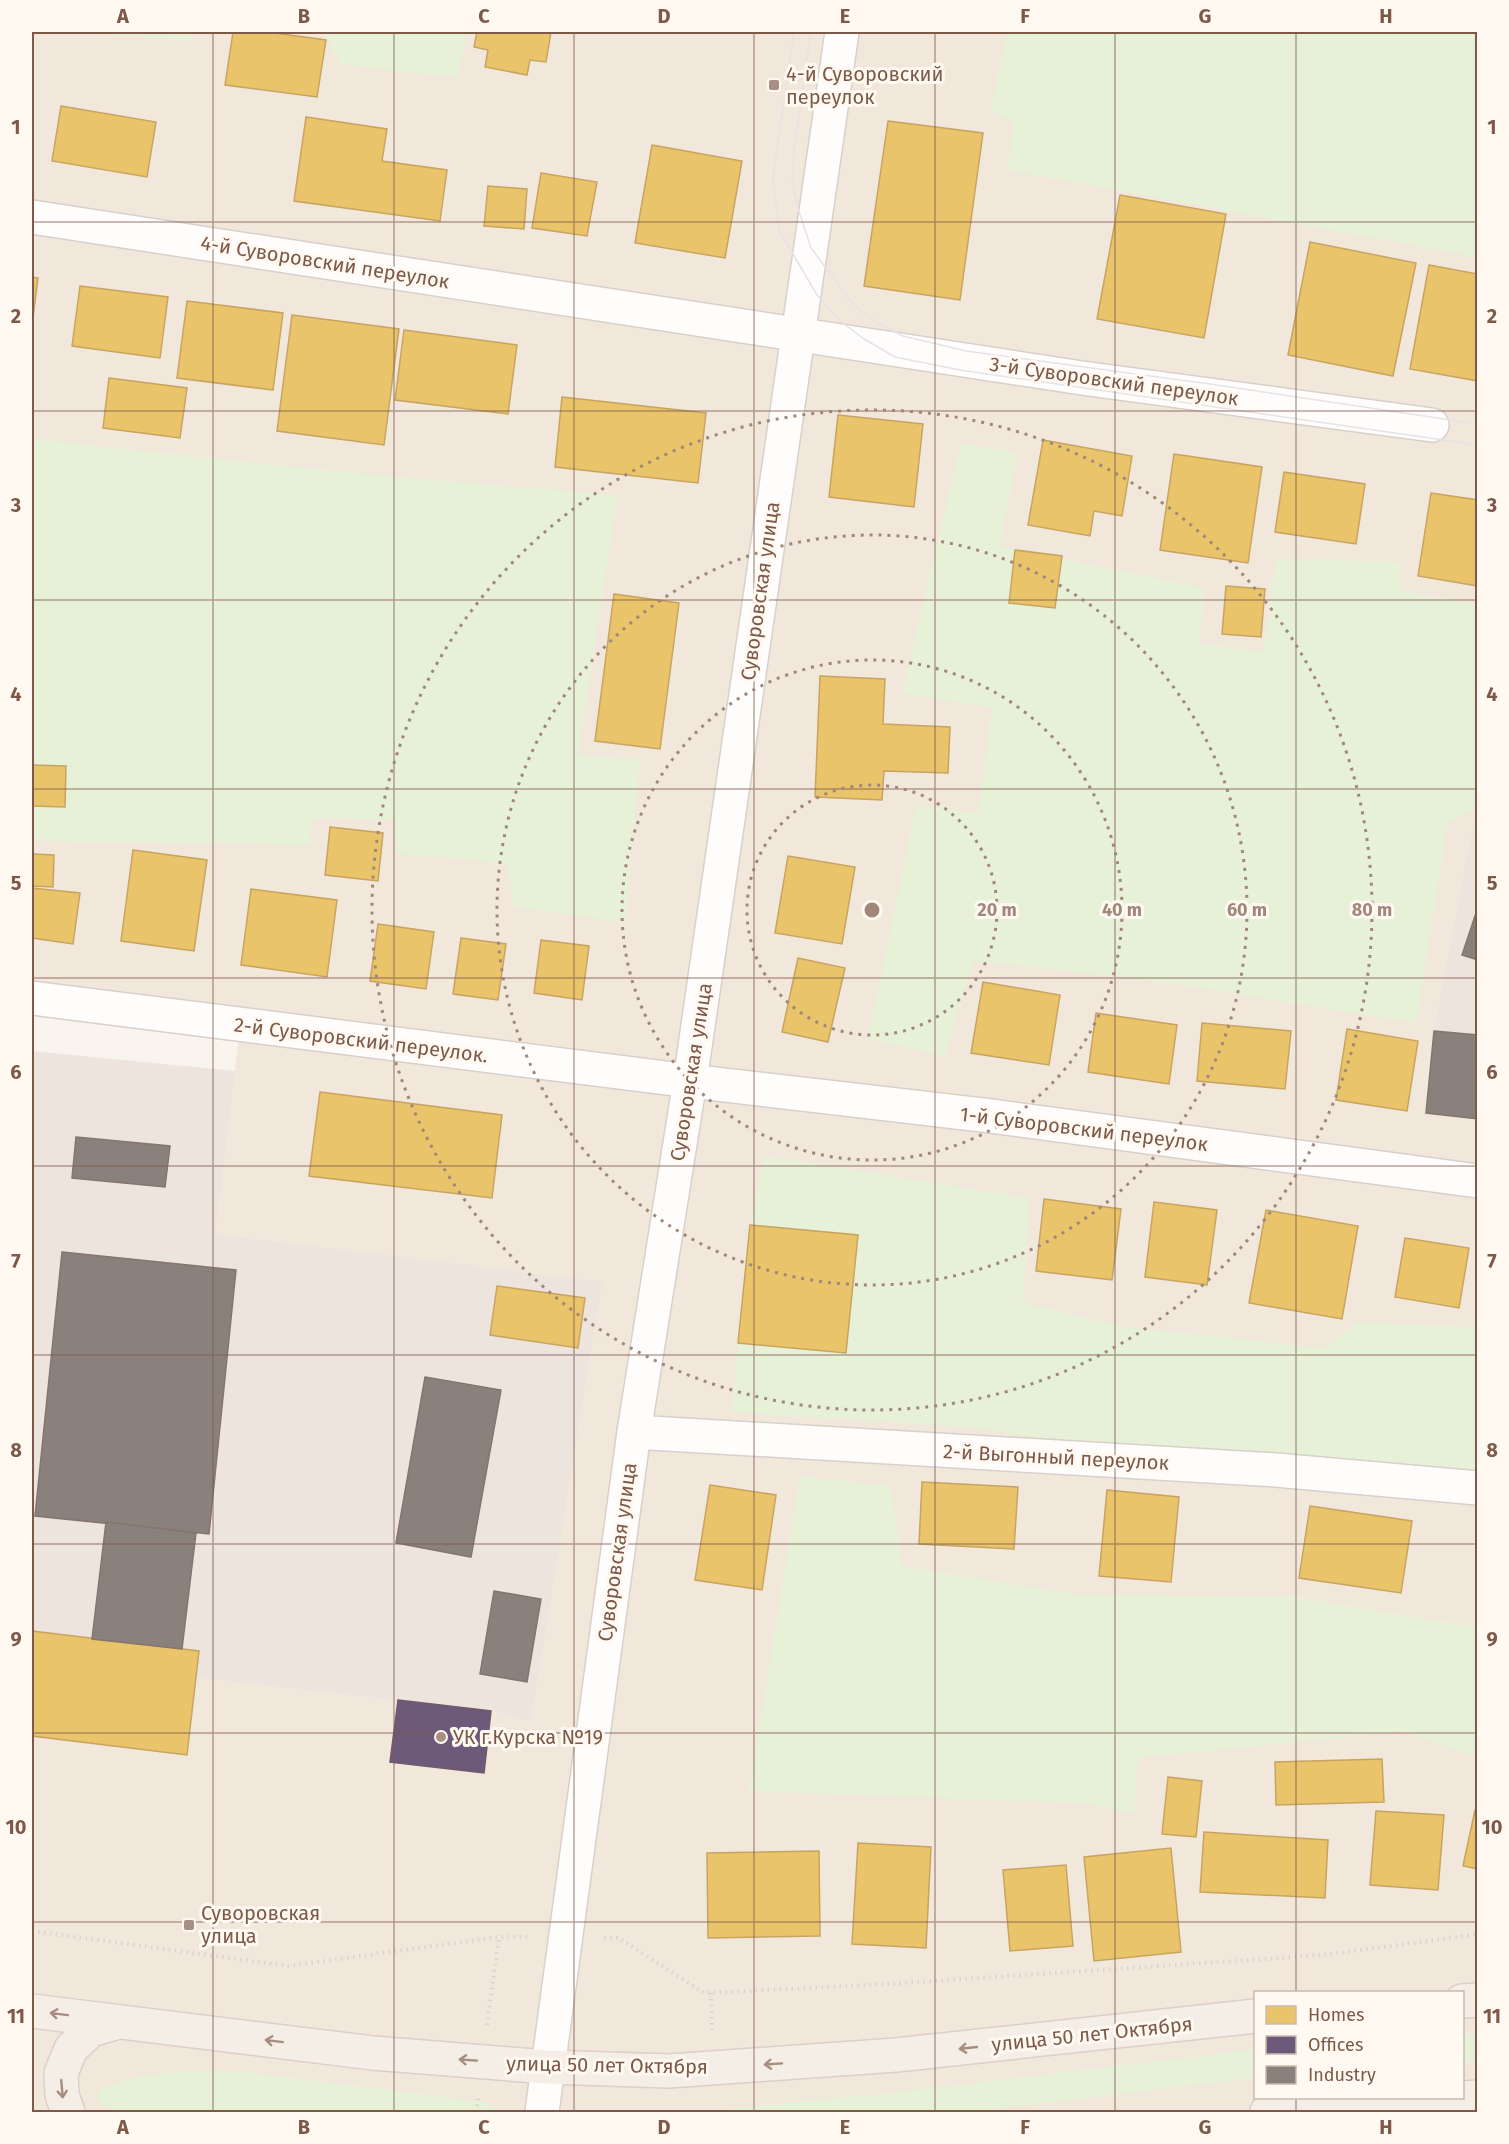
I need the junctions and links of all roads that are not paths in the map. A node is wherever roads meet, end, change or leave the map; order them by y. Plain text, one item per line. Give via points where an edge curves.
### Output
1 (842, 32) edge
2 (32, 217) edge
3 (797, 333) junction
4 (1432, 425) dead end
5 (32, 998) edge
6 (690, 1081) junction
7 (1478, 1181) edge
8 (634, 1432) junction
9 (1478, 1488) edge
10 (32, 2011) edge
11 (1254, 2016) edge
12 (120, 2022) junction
13 (547, 2067) junction
14 (1442, 2099) edge
15 (1316, 2106) edge
16 (68, 2112) edge
17 (542, 2112) edge
18 (1267, 2112) edge

1 - 3 street, Суворовская улица
2 - 3 street, 4-й Суворовский переулок
3 - 4 street, 3-й Суворовский переулок via 1082,378
3 - 6 street, Суворовская улица
5 - 6 street, 2-й Суворовский переулок.
6 - 7 street, 1-й Суворовский переулок via 991,1116
6 - 8 street, Суворовская улица
8 - 9 street, 2-й Выгонный переулок via 1276,1470
8 - 13 street, Суворовская улица
12 -> 10 main road, улица 50 лет Октября
11 -> 13 main road, улица 50 лет Октября via 896,2055 669,2070
13 -> 12 main road, улица 50 лет Октября via 373,2053
12 -> 16 main road via 91,2030 71,2049 61,2073
13 - 17 street, Суворовская улица
14 - 15 main road
15 - 18 main road

